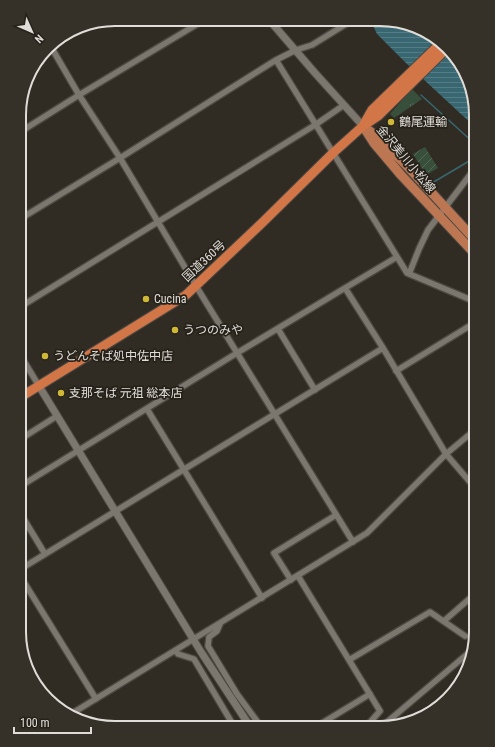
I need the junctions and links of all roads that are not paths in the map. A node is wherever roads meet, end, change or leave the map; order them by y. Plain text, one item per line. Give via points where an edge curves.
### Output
1 (194, 26) edge
2 (275, 26) edge
3 (343, 26) edge
4 (437, 47) edge
5 (296, 50) junction
6 (53, 51) edge
7 (443, 52) edge
8 (276, 60) junction
9 (402, 87) junction
10 (79, 95) junction
11 (344, 105) junction
12 (315, 124) junction
13 (363, 126) junction
14 (26, 128) edge
15 (334, 152) junction
16 (120, 158) junction
17 (469, 176) edge
18 (446, 208) junction
19 (26, 215) edge
20 (438, 215) junction
21 (158, 221) junction
22 (469, 233) edge
23 (469, 248) edge
24 (397, 257) junction
25 (409, 274) junction
26 (196, 286) junction
27 (345, 288) junction
28 (469, 299) edge
29 (26, 303) edge
30 (469, 326) edge
31 (278, 329) junction
32 (383, 348) junction
33 (237, 353) junction
34 (26, 365) edge
35 (396, 371) junction
36 (39, 386) junction
37 (315, 390) junction
38 (26, 394) edge
39 (147, 409) junction
40 (275, 414) junction
41 (57, 416) junction
42 (26, 436) edge
43 (469, 436) edge
44 (78, 451) junction
45 (446, 454) junction
46 (184, 469) junction
47 (469, 481) edge
48 (26, 483) edge
49 (115, 511) junction
50 (336, 515) junction
51 (26, 523) edge
52 (353, 542) junction
53 (45, 554) junction
54 (26, 566) edge
55 (298, 576) junction
56 (291, 580) junction
57 (26, 585) edge
58 (262, 598) junction
59 (469, 599) edge
60 (444, 621) junction
61 (220, 624) junction
62 (465, 636) dead end
63 (194, 640) junction
64 (176, 651) junction
65 (466, 655) edge
66 (349, 660) junction
67 (370, 694) junction
68 (96, 699) junction
69 (75, 711) edge
70 (389, 720) edge
71 (231, 721) edge
72 (246, 721) edge
73 (257, 721) edge
74 (326, 721) edge
75 (371, 721) edge

1 - 10 street
2 - 5 street
3 - 5 street via 312,45
4 - 9 highway, 国道360号
5 - 8 street
5 - 11 street
6 - 10 street
7 - 9 highway, 国道360号
8 - 12 street
8 - 16 street
9 - 13 highway, 国道360号 via 378,116
10 - 14 street
10 - 16 street
11 - 12 street
11 - 13 street
12 - 15 street
12 - 21 street
13 - 15 highway, 国道360号
13 - 18 main road, 金沢美川小松線 via 379,138
13 - 20 main road, 金沢美川小松線 via 374,143
15 - 24 street
15 - 26 highway, 国道360号
16 - 19 street
16 - 21 street
17 - 18 street
18 - 20 street
18 - 22 main road, 金沢美川小松線
20 - 23 main road, 金沢美川小松線
20 - 25 street via 428,230
21 - 26 street
21 - 29 street
24 - 25 street
24 - 27 street
25 - 28 street
26 - 33 street
26 - 36 highway, 国道360号 via 181,298
27 - 31 street
27 - 32 street
30 - 35 street
31 - 33 street
31 - 37 street
32 - 35 street
32 - 37 street
33 - 39 street
33 - 40 street
34 - 36 street
35 - 45 street
36 - 38 highway, 国道360号
36 - 41 street
37 - 40 street
39 - 44 street
39 - 46 street
40 - 46 street
40 - 50 street
41 - 42 street
41 - 44 street
43 - 45 street
44 - 48 street
44 - 49 street
45 - 47 street
45 - 52 street via 367,533
46 - 49 street
46 - 58 street
49 - 53 street
49 - 63 street
50 - 52 street
50 - 56 street via 274,554
51 - 53 street
52 - 55 street
53 - 54 street
55 - 56 street
55 - 66 street
56 - 58 street
57 - 68 street
58 - 61 street
59 - 60 street
60 - 62 street
60 - 66 street via 430,612
61 - 63 street
61 - 73 street via 217,631 209,637 208,646
63 - 64 street
63 - 72 street
64 - 68 street
64 - 71 street via 194,659
65 - 70 street
66 - 67 street
67 - 74 street
67 - 75 street via 380,711
68 - 69 street

